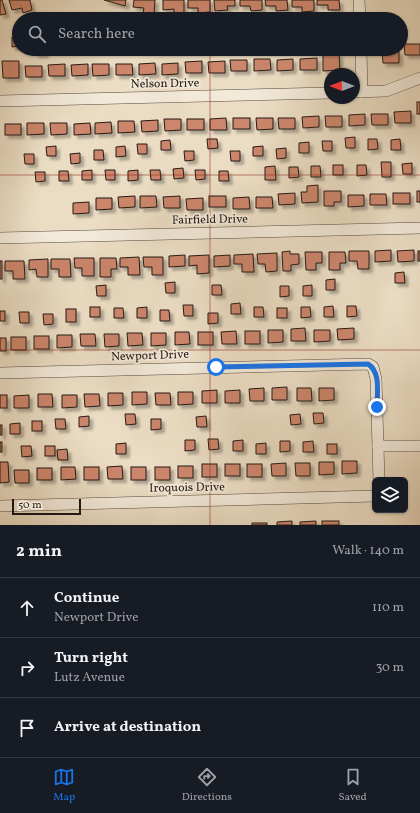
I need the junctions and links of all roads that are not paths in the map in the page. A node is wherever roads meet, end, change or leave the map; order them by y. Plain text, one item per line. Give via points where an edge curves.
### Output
1 (359, 0) edge
2 (360, 12) edge
3 (361, 56) edge
4 (360, 68) edge
5 (420, 78) edge
6 (360, 92) edge
7 (324, 93) edge
8 (0, 101) edge
9 (420, 228) edge
10 (0, 238) edge
11 (0, 373) edge
12 (378, 446) junction
13 (420, 446) edge
14 (379, 477) edge
15 (372, 496) edge
16 (0, 506) edge

1 - 2 street
3 - 4 street
5 - 6 street via 386,91
7 - 8 street, Nelson Drive
9 - 10 street, Fairfield Drive
11 - 12 street, Newport Drive via 368,364 373,367 376,379
12 - 13 street
12 - 14 street
15 - 16 street, Iroquois Drive

